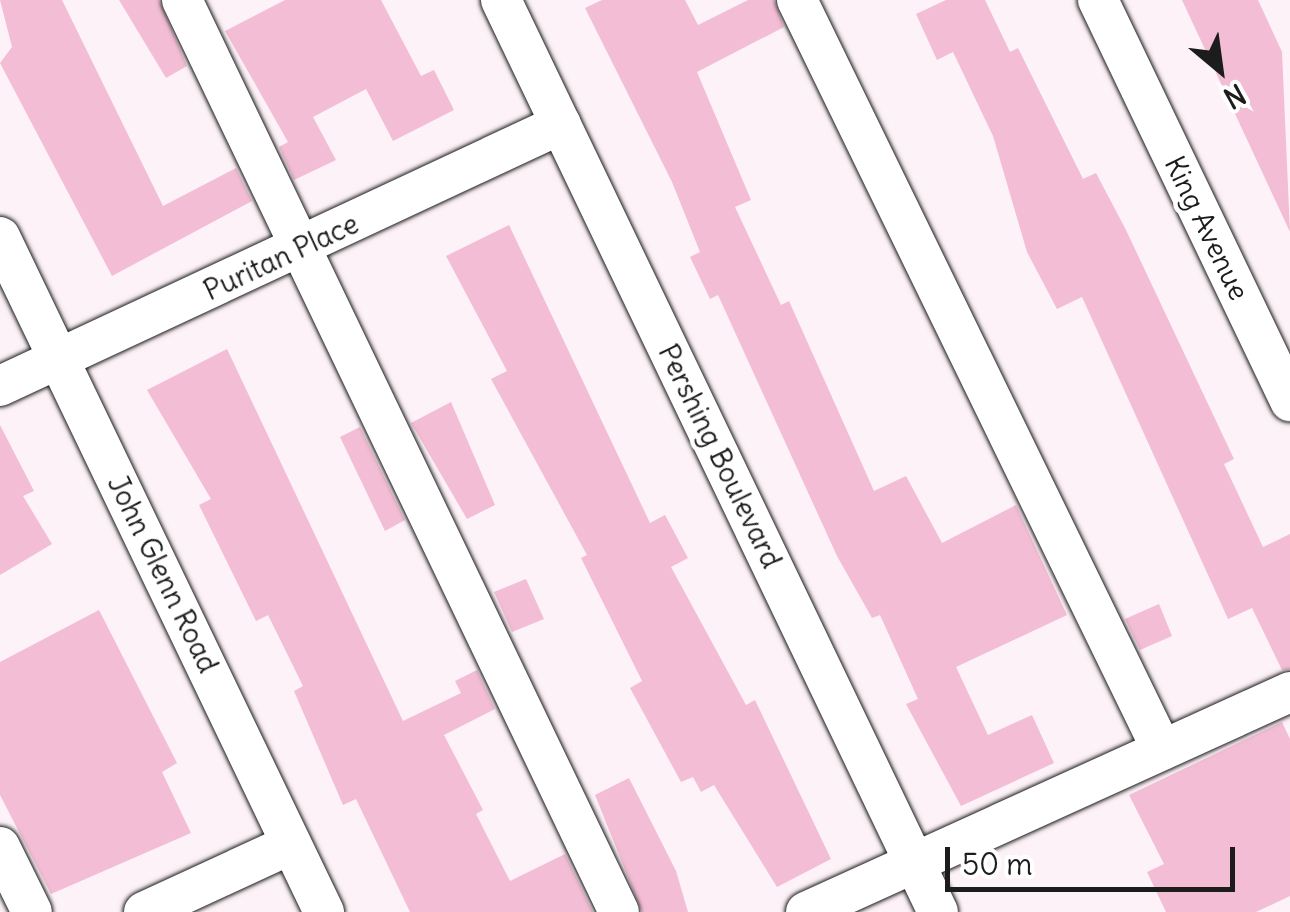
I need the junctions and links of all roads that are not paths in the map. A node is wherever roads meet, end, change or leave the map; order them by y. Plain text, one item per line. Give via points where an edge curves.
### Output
1 (182, 0) edge
2 (501, 0) edge
3 (797, 0) edge
4 (1098, 0) edge
5 (561, 124) junction
6 (0, 237) edge
7 (303, 248) junction
8 (58, 359) junction
9 (0, 386) edge
10 (1290, 401) edge
11 (1290, 692) edge
12 (1162, 750) junction
13 (291, 844) junction
14 (0, 847) edge
15 (914, 862) junction
16 (32, 912) edge
17 (144, 912) edge
18 (324, 912) edge
19 (619, 912) edge
20 (806, 912) edge
21 (938, 912) edge

1 - 7 street
2 - 5 street, Pershing Boulevard
3 - 12 street
4 - 10 street, King Avenue
5 - 7 street, Puritan Place
5 - 15 street, Pershing Boulevard
6 - 8 street, John Glenn Road
7 - 8 street, Puritan Place
7 - 19 street
8 - 9 street, Puritan Place
8 - 13 street, John Glenn Road
11 - 12 street
12 - 15 street
13 - 17 street
13 - 18 street, John Glenn Road
14 - 16 street
15 - 20 street
15 - 21 street, Pershing Boulevard

